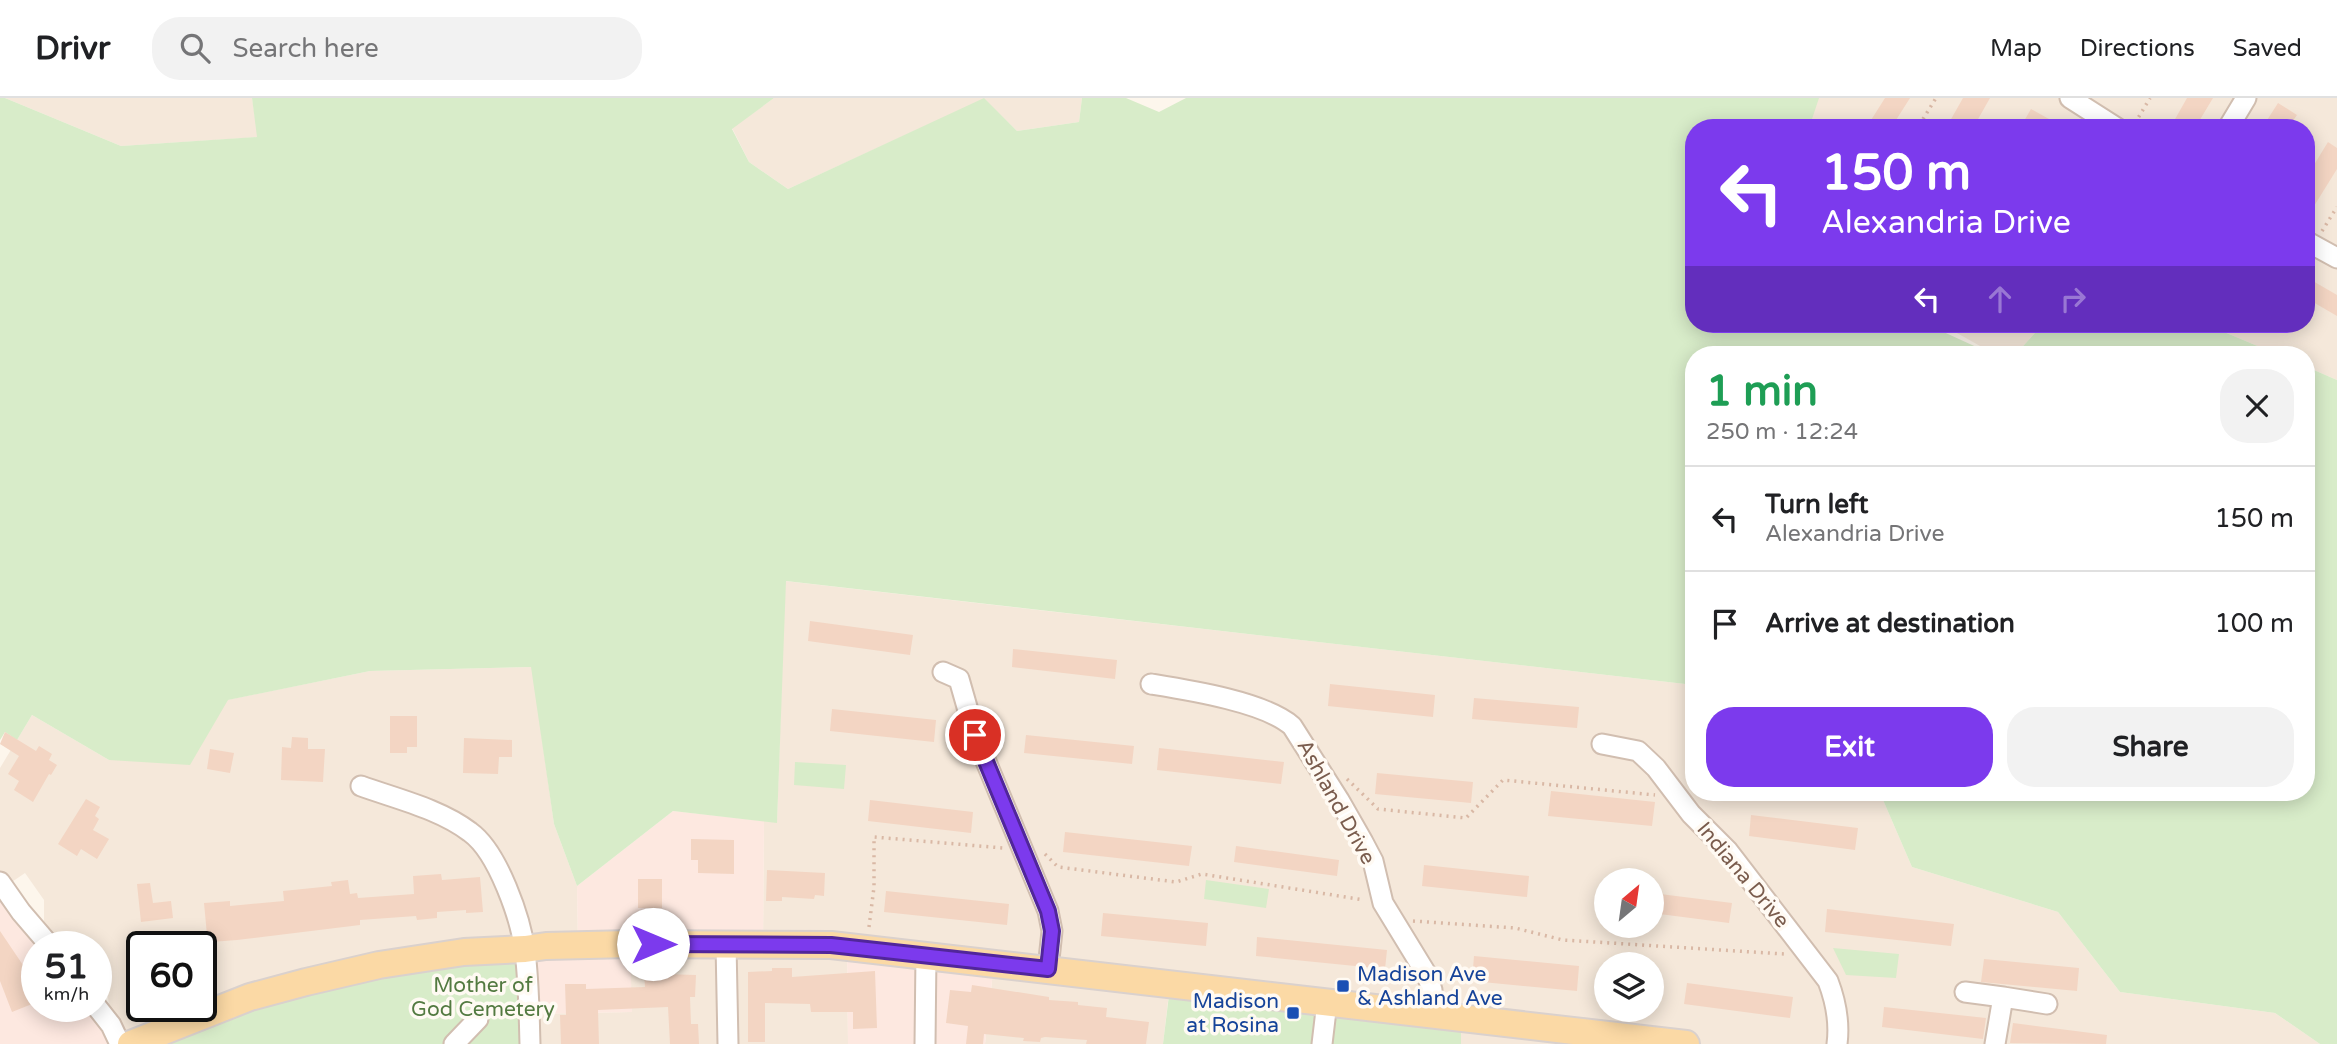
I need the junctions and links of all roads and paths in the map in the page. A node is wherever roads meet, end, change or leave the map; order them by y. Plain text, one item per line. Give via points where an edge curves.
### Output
1 (1936, 98) edge
2 (2070, 98) edge
3 (2150, 98) edge
4 (2246, 98) edge
5 (1923, 119) dead end
6 (2103, 119) edge
7 (2137, 119) edge
8 (2233, 119) edge
9 (2337, 207) edge
10 (2315, 236) edge
11 (2315, 246) edge
12 (2337, 258) edge
13 (943, 671) dead end
14 (1151, 684) dead end
15 (1602, 744) dead end
16 (1327, 780) junction
17 (361, 786) dead end
18 (1678, 797) junction
19 (1023, 849) junction
20 (0, 882) edge
21 (1383, 903) junction
22 (1396, 926) junction
23 (37, 931) edge
24 (726, 944) junction
25 (866, 948) junction
26 (525, 949) junction
27 (1808, 952) junction
28 (926, 955) junction
29 (1048, 969) junction
30 (1965, 992) dead end
31 (2003, 997) junction
32 (1327, 1002) junction
33 (2047, 1004) dead end
34 (1433, 1014) junction
35 (478, 1019) dead end
36 (108, 1022) edge
37 (120, 1044) edge
38 (131, 1044) edge
39 (454, 1044) edge
40 (530, 1044) edge
41 (728, 1044) edge
42 (925, 1044) edge
43 (1322, 1044) edge
44 (1683, 1044) edge
45 (1837, 1044) edge
46 (1995, 1044) edge

1 - 5 path
2 - 6 street
3 - 7 path
4 - 8 street
9 - 10 path
11 - 12 street
13 - 19 street via 959,680 975,735
14 - 16 street, Ashland Drive via 1259,708 1284,719
15 - 18 street, Indiana Drive via 1638,751
16 - 18 path via 1349,779 1378,808 1466,818 1503,780
16 - 21 street, Ashland Drive via 1373,861
17 - 26 street via 441,815 470,831 488,849 505,882
18 - 27 street, Indiana Drive via 1728,851
19 - 21 path via 1043,853 1058,867 1176,882 1202,874
19 - 25 path via 874,837 874,887
19 - 29 street via 1048,911 1052,931
20 - 23 street
21 - 22 street, Ashland Drive
22 - 27 path via 1417,920 1515,928 1563,940 1773,954
22 - 34 street, Ashland Drive via 1427,975
24 - 25 main road
24 - 26 main road via 579,944
24 - 41 street
25 - 28 main road
26 - 38 main road via 464,952 318,979 250,997
26 - 40 street
27 - 45 street, Indiana Drive via 1837,1004
28 - 29 main road
28 - 42 street
29 - 32 main road
30 - 31 street
31 - 33 street
31 - 46 street
32 - 34 main road
32 - 43 street
34 - 44 main road
35 - 39 street
36 - 37 street

